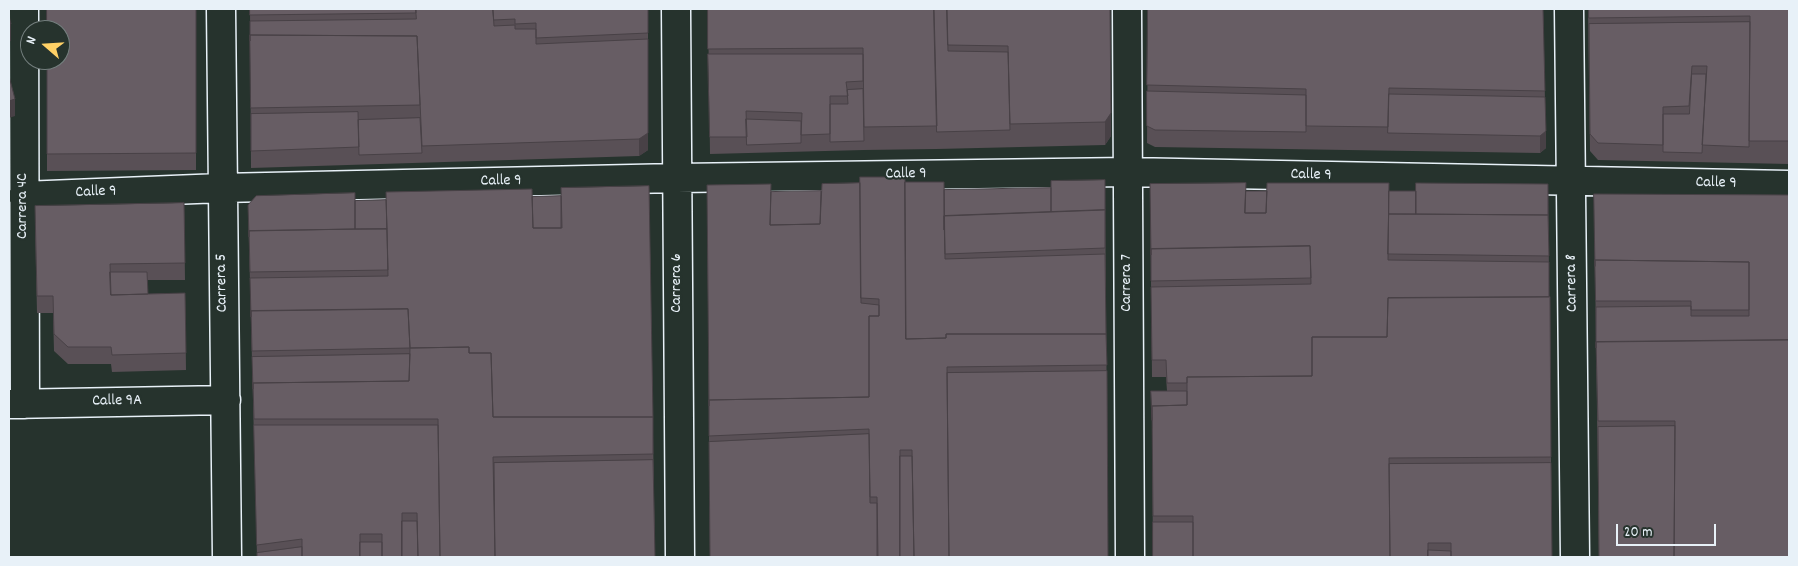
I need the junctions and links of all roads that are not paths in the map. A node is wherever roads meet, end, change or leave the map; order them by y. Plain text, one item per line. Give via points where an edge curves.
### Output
1 (24, 9) edge
2 (221, 9) edge
3 (676, 9) edge
4 (1127, 9) edge
5 (1569, 9) edge
6 (16, 151) edge
7 (1128, 172) junction
8 (677, 178) junction
9 (1572, 182) junction
10 (1789, 185) edge
11 (221, 188) junction
12 (23, 196) junction
13 (226, 400) junction
14 (17, 404) edge
15 (227, 557) edge
16 (680, 557) edge
17 (1130, 557) edge
18 (1575, 557) edge

1 - 6 street, Carrera 4C
2 - 11 street, Carrera 5
3 - 8 street, Carrera 6
4 - 7 street, Carrera 7
5 - 9 street, Carrera 8
6 - 12 street, Carrera 4C
7 - 8 street, Calle 9
7 - 9 street, Calle 9
7 - 17 street, Carrera 7
8 - 11 street, Calle 9
8 - 16 street, Carrera 6
9 - 10 street, Calle 9
9 - 18 street, Carrera 8
11 - 12 street, Calle 9
11 - 13 street, Carrera 5
12 - 14 street, Carrera 4C
13 - 14 street, Calle 9A
13 - 15 street, Carrera 5

